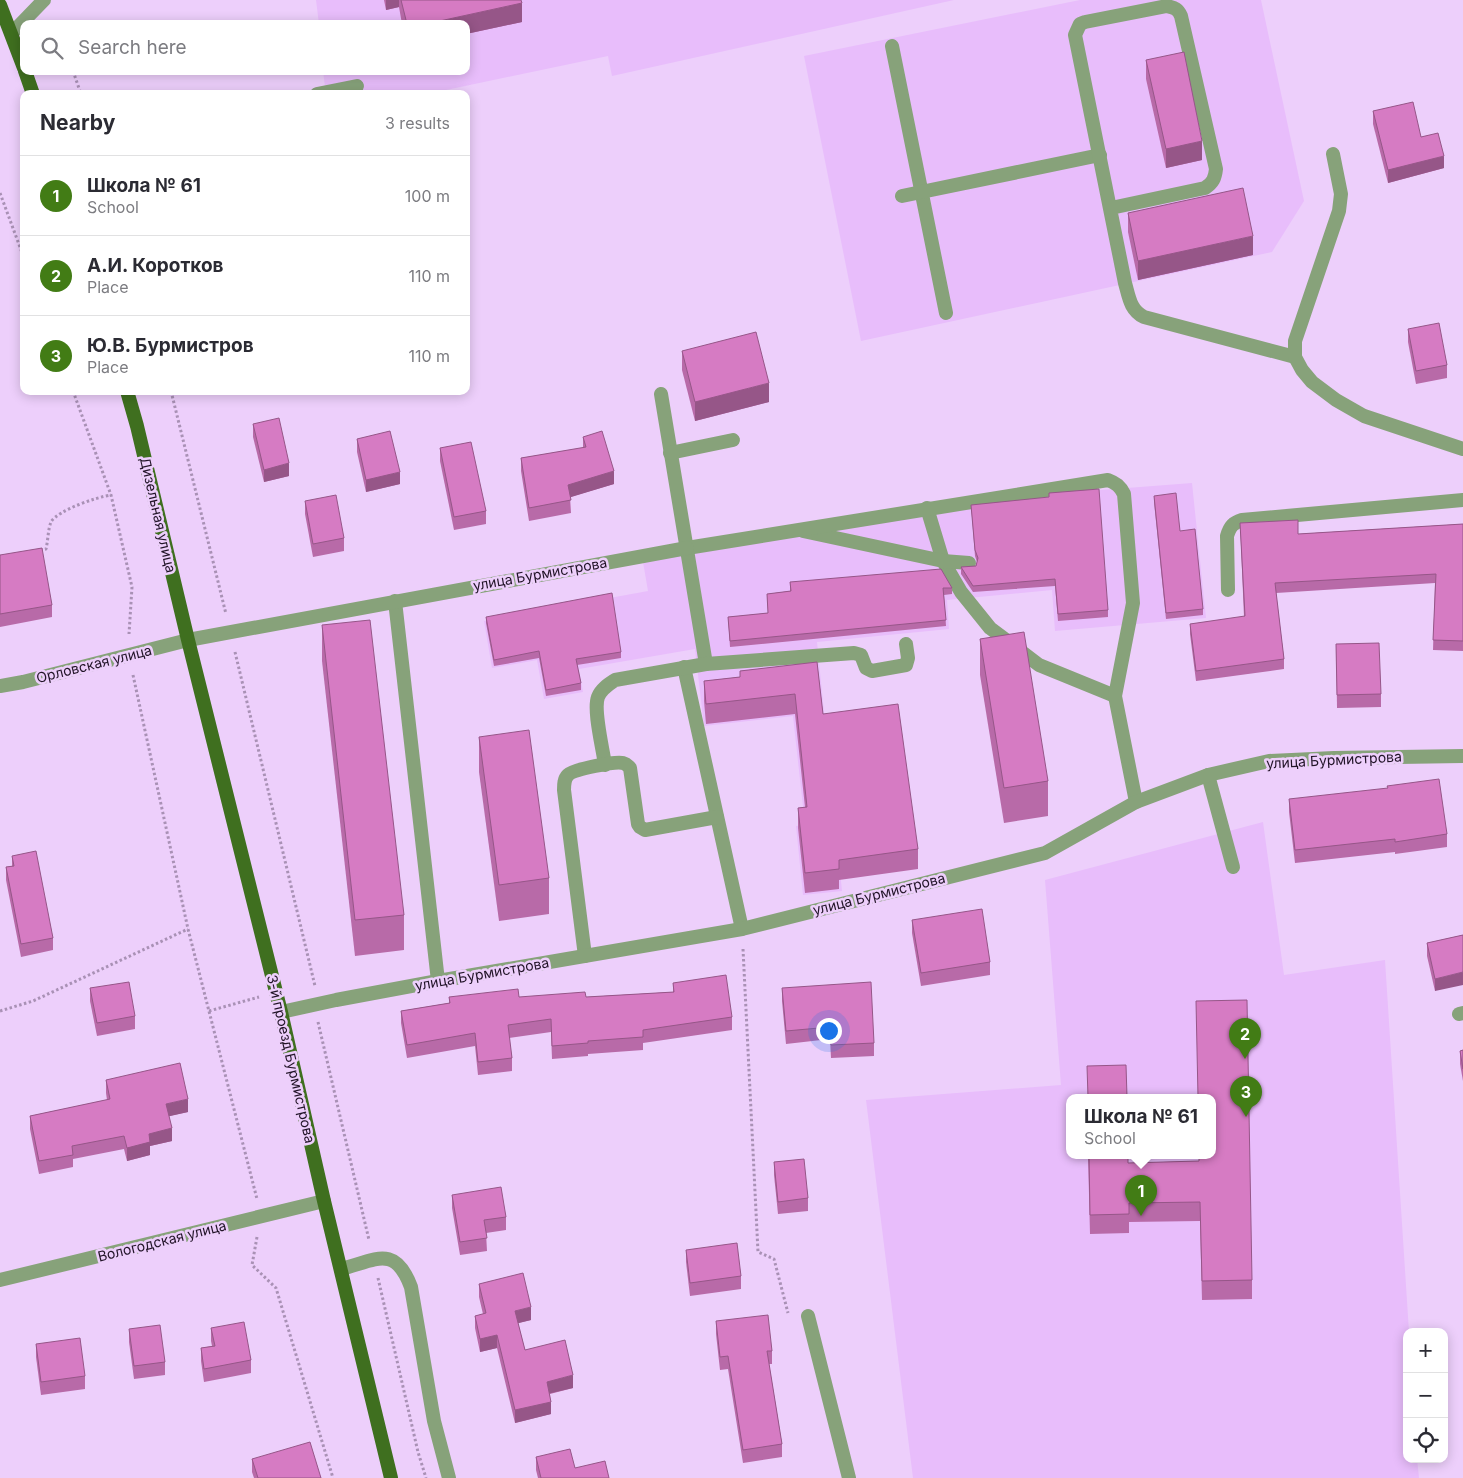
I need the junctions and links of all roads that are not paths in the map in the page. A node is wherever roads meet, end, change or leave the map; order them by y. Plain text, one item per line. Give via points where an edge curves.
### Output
1 (44, 0) edge
2 (0, 6) edge
3 (22, 20) edge
4 (20, 22) edge
5 (6, 35) edge
6 (892, 46) dead end
7 (20, 61) edge
8 (26, 75) edge
9 (357, 86) dead end
10 (31, 90) edge
11 (337, 90) edge
12 (1333, 154) dead end
13 (1100, 155) junction
14 (920, 193) junction
15 (902, 196) dead end
16 (1111, 208) junction
17 (946, 313) dead end
18 (1295, 357) junction
19 (661, 394) dead end
20 (127, 395) edge
21 (733, 440) dead end
22 (1463, 450) edge
23 (670, 452) junction
24 (1463, 500) edge
25 (927, 508) junction
26 (795, 529) junction
27 (686, 548) junction
28 (944, 561) junction
29 (969, 563) dead end
30 (1228, 590) dead end
31 (395, 601) junction
32 (188, 640) junction
33 (906, 644) dead end
34 (706, 664) junction
35 (684, 667) junction
36 (0, 686) edge
37 (1115, 696) junction
38 (1463, 756) edge
39 (606, 765) junction
40 (1208, 775) junction
41 (1136, 802) junction
42 (717, 817) junction
43 (1233, 866) dead end
44 (742, 928) junction
45 (586, 956) junction
46 (438, 981) junction
47 (281, 1012) junction
48 (324, 1201) junction
49 (341, 1269) junction
50 (0, 1280) edge
51 (808, 1316) road end
52 (391, 1478) edge
53 (449, 1478) edge
54 (849, 1478) edge

1 - 3 street
2 - 5 main road
4 - 5 street
5 - 7 main road
6 - 14 street
8 - 10 main road
9 - 11 street
12 - 18 street via 1341,194 1339,211 1295,341
13 - 14 street
13 - 16 street
13 - 16 street via 1076,29 1085,22 1174,7 1181,16 1216,169 1215,178 1205,188
14 - 15 street
14 - 17 street
16 - 18 street via 1125,283 1132,307 1138,314
18 - 22 street via 1312,382 1364,416
19 - 23 street
20 - 32 main road, Дизельная улица via 138,426
21 - 23 street
23 - 27 street
24 - 30 street via 1234,523 1227,536
25 - 26 street, улица Бурмистрова
25 - 28 street
25 - 37 street, улица Бурмистрова via 1108,480 1120,487 1124,494 1133,603
26 - 27 street, улица Бурмистрова
26 - 28 street
27 - 31 street, улица Бурмистрова
27 - 34 street
28 - 29 street
28 - 37 street via 961,592 997,635 1039,665
31 - 32 street, улица Бурмистрова
31 - 46 street
32 - 36 street, Орловская улица
32 - 47 main road, 3-й проезд Бурмистрова
33 - 34 street via 906,665 872,671 866,668 861,655 854,653
34 - 35 street
35 - 39 street via 615,680 605,687 598,696 597,710
35 - 42 street
37 - 41 street
38 - 40 street, улица Бурмистрова via 1269,761
39 - 42 street via 621,762 630,768 638,824 642,829
39 - 45 street via 573,771 564,782
40 - 41 street, улица Бурмистрова
40 - 43 street
41 - 44 street, улица Бурмистрова via 1046,853
42 - 44 street
44 - 45 street, улица Бурмистрова
45 - 46 street, улица Бурмистрова
46 - 47 street, улица Бурмистрова
47 - 48 main road, 3-й проезд Бурмистрова
48 - 49 main road, 3-й проезд Бурмистрова
48 - 50 street, Вологодская улица
49 - 52 main road, 3-й проезд Бурмистрова
49 - 53 street via 386,1258 396,1262 408,1280 434,1421
51 - 54 street

